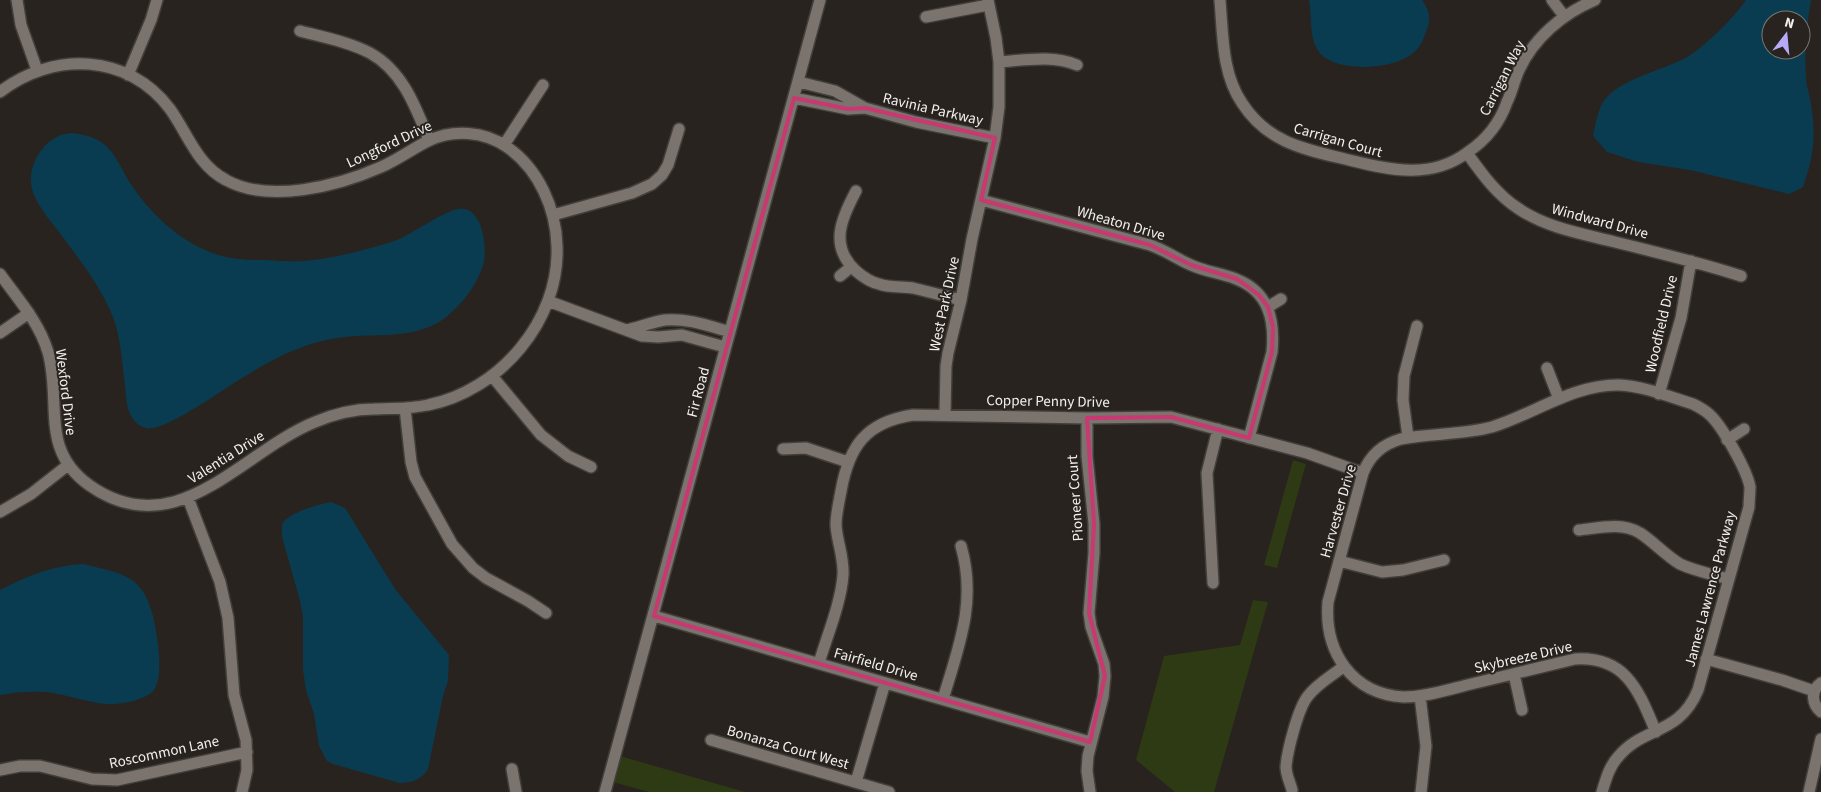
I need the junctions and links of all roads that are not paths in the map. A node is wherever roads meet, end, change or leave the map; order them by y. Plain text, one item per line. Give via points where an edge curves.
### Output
1 (17, 0) edge
2 (158, 0) edge
3 (820, 0) edge
4 (1552, 0) edge
5 (1595, 0) edge
6 (1220, 1) edge
7 (988, 2) edge
8 (1564, 16) junction
9 (926, 17) dead end
10 (300, 31) dead end
11 (1000, 62) junction
12 (1078, 65) dead end
13 (37, 70) junction
14 (128, 75) junction
15 (799, 82) junction
16 (543, 85) dead end
17 (0, 92) edge
18 (794, 98) junction
19 (865, 108) junction
20 (679, 129) dead end
21 (995, 138) junction
22 (429, 140) junction
23 (504, 145) junction
24 (1467, 154) junction
25 (856, 191) dead end
26 (981, 200) junction
27 (553, 216) junction
28 (1691, 261) junction
29 (851, 267) junction
30 (0, 274) edge
31 (840, 276) dead end
32 (1741, 276) dead end
33 (1281, 299) dead end
34 (961, 300) junction
35 (548, 301) junction
36 (1268, 307) junction
37 (29, 313) junction
38 (1417, 326) dead end
39 (626, 330) junction
40 (730, 332) junction
41 (0, 334) edge
42 (725, 347) junction
43 (1547, 368) dead end
44 (492, 376) junction
45 (1659, 394) junction
46 (1559, 399) junction
47 (405, 408) junction
48 (945, 415) junction
49 (1087, 418) junction
50 (1218, 429) junction
51 (1744, 429) dead end
52 (1408, 437) junction
53 (1249, 438) junction
54 (1727, 440) junction
55 (783, 449) dead end
56 (848, 462) junction
57 (68, 465) junction
58 (591, 467) dead end
59 (1363, 473) junction
60 (188, 498) junction
61 (0, 512) edge
62 (1579, 530) dead end
63 (961, 546) dead end
64 (1444, 560) dead end
65 (1339, 561) junction
66 (1728, 579) junction
67 (1213, 583) dead end
68 (546, 613) dead end
69 (654, 616) junction
70 (1706, 659) junction
71 (819, 663) junction
72 (1344, 666) junction
73 (1514, 674) junction
74 (885, 683) junction
75 (1818, 687) edge
76 (1420, 696) junction
77 (943, 700) junction
78 (1522, 710) dead end
79 (1821, 712) edge
80 (1656, 732) junction
81 (1821, 739) edge
82 (711, 740) dead end
83 (1090, 742) junction
84 (246, 752) junction
85 (512, 769) dead end
86 (0, 770) edge
87 (856, 782) junction
88 (1292, 790) dead end
89 (242, 792) edge
90 (516, 792) edge
91 (605, 792) edge
92 (889, 792) edge
93 (1090, 792) edge
94 (1421, 792) edge
95 (1602, 792) edge
96 (1809, 792) edge

1 - 13 street via 22,30
2 - 14 street
3 - 15 street, Fir Road
4 - 8 street
5 - 8 street
6 - 24 street, Carrigan Court via 1230,76 1240,101 1271,133 1288,143 1322,153 1404,171 1447,164
7 - 9 street
7 - 11 street, West Park Drive
8 - 24 street, Carrigan Way via 1527,55 1494,128
10 - 22 street via 361,49 388,66 407,91
11 - 12 street via 1048,58
11 - 21 street, West Park Drive
13 - 14 street via 62,64 85,64 108,67
13 - 17 street
14 - 22 street, Longford Drive via 153,91 167,105 210,169 251,190 291,190 347,180 385,165
15 - 18 street, Fir Road
15 - 19 street via 834,91
16 - 23 street
18 - 19 street via 839,108
18 - 40 street, Fir Road
19 - 21 street, Ravinia Parkway
20 - 27 street via 668,165 652,184 632,194
21 - 26 street, West Park Drive
22 - 23 street, Longford Drive via 462,133 483,136
23 - 27 street, Longford Drive via 534,175
24 - 28 street, Windward Drive via 1504,198 1532,217 1564,229
25 - 29 street via 846,209 840,232 843,255
26 - 34 street, West Park Drive
26 - 36 street, Wheaton Drive via 1161,248 1191,265 1237,279 1259,295
27 - 35 street, Longford Drive via 557,259
28 - 32 street, Windward Drive
28 - 45 street, Woodfield Drive via 1681,318
29 - 31 street
29 - 34 street via 863,278 880,285 910,288
30 - 37 street, Wexford Drive
33 - 36 street
34 - 48 street, West Park Drive via 946,366
35 - 39 street
35 - 44 street, Longford Drive via 526,341
36 - 53 street via 1273,327 1272,352
37 - 41 street
37 - 57 street, Wexford Drive via 49,355 57,442
38 - 52 street via 1404,376 1403,400
39 - 40 street via 680,320
39 - 42 street via 642,336 688,336
40 - 42 street, Fir Road
42 - 69 street, Fir Road
43 - 46 street
44 - 47 street, Valentia Drive via 456,396
44 - 58 street via 541,435 568,456
45 - 46 street, Harvester Drive via 1609,385
45 - 54 street, James Lawrence Parkway via 1702,408 1714,419
46 - 52 street, Harvester Drive via 1491,427
47 - 60 street, Valentia Drive via 360,410 315,422 286,436
47 - 68 street via 415,477 452,544 486,578
48 - 49 street, Copper Penny Drive
48 - 56 street, Copper Penny Drive via 900,417 878,426 860,441
49 - 50 street, Copper Penny Drive via 1171,417
49 - 83 street, Pioneer Court via 1087,456 1094,524 1089,613 1105,676 1103,697
50 - 53 street, Copper Penny Drive
50 - 67 street via 1206,473
51 - 54 street
52 - 59 street, Harvester Drive via 1382,448 1367,463
53 - 59 street, Copper Penny Drive
54 - 66 street, James Lawrence Parkway via 1747,477 1750,496
55 - 56 street via 806,448
56 - 71 street, Copper Penny Drive via 836,526 843,575
57 - 60 street, Valentia Drive via 86,483 120,500 158,505
57 - 61 street via 31,494
59 - 65 street, Harvester Drive
60 - 84 street via 223,593 231,642 234,695 244,730
62 - 66 street via 1614,526 1631,529 1678,563
63 - 77 street via 968,580 966,615
64 - 65 street via 1382,572
65 - 72 street, Harvester Drive via 1326,618 1332,647
66 - 70 street, James Lawrence Parkway
69 - 71 street, Fairfield Drive
69 - 91 street, Fir Road
70 - 75 street
70 - 80 street, James Lawrence Parkway via 1698,690 1689,708
71 - 74 street, Fairfield Drive
72 - 76 street, Harvester Drive via 1359,681 1381,692 1404,697
72 - 88 street via 1312,692 1302,705 1286,768
73 - 76 street, Skybreeze Drive
73 - 78 street
73 - 80 street, Skybreeze Drive via 1576,660 1591,659 1611,665 1634,684
74 - 77 street, Fairfield Drive
74 - 87 street
75 - 79 street via 1813,698
76 - 94 street via 1426,746
77 - 83 street, Fairfield Drive
80 - 95 street, James Lawrence Parkway via 1618,756 1608,772
81 - 96 street
82 - 87 street, Bonanza Court West
83 - 93 street, Pioneer Court via 1087,771
84 - 86 street, Roscommon Lane via 117,780 92,779 40,766
84 - 89 street via 247,770
85 - 90 street
87 - 92 street, Bonanza Court West

